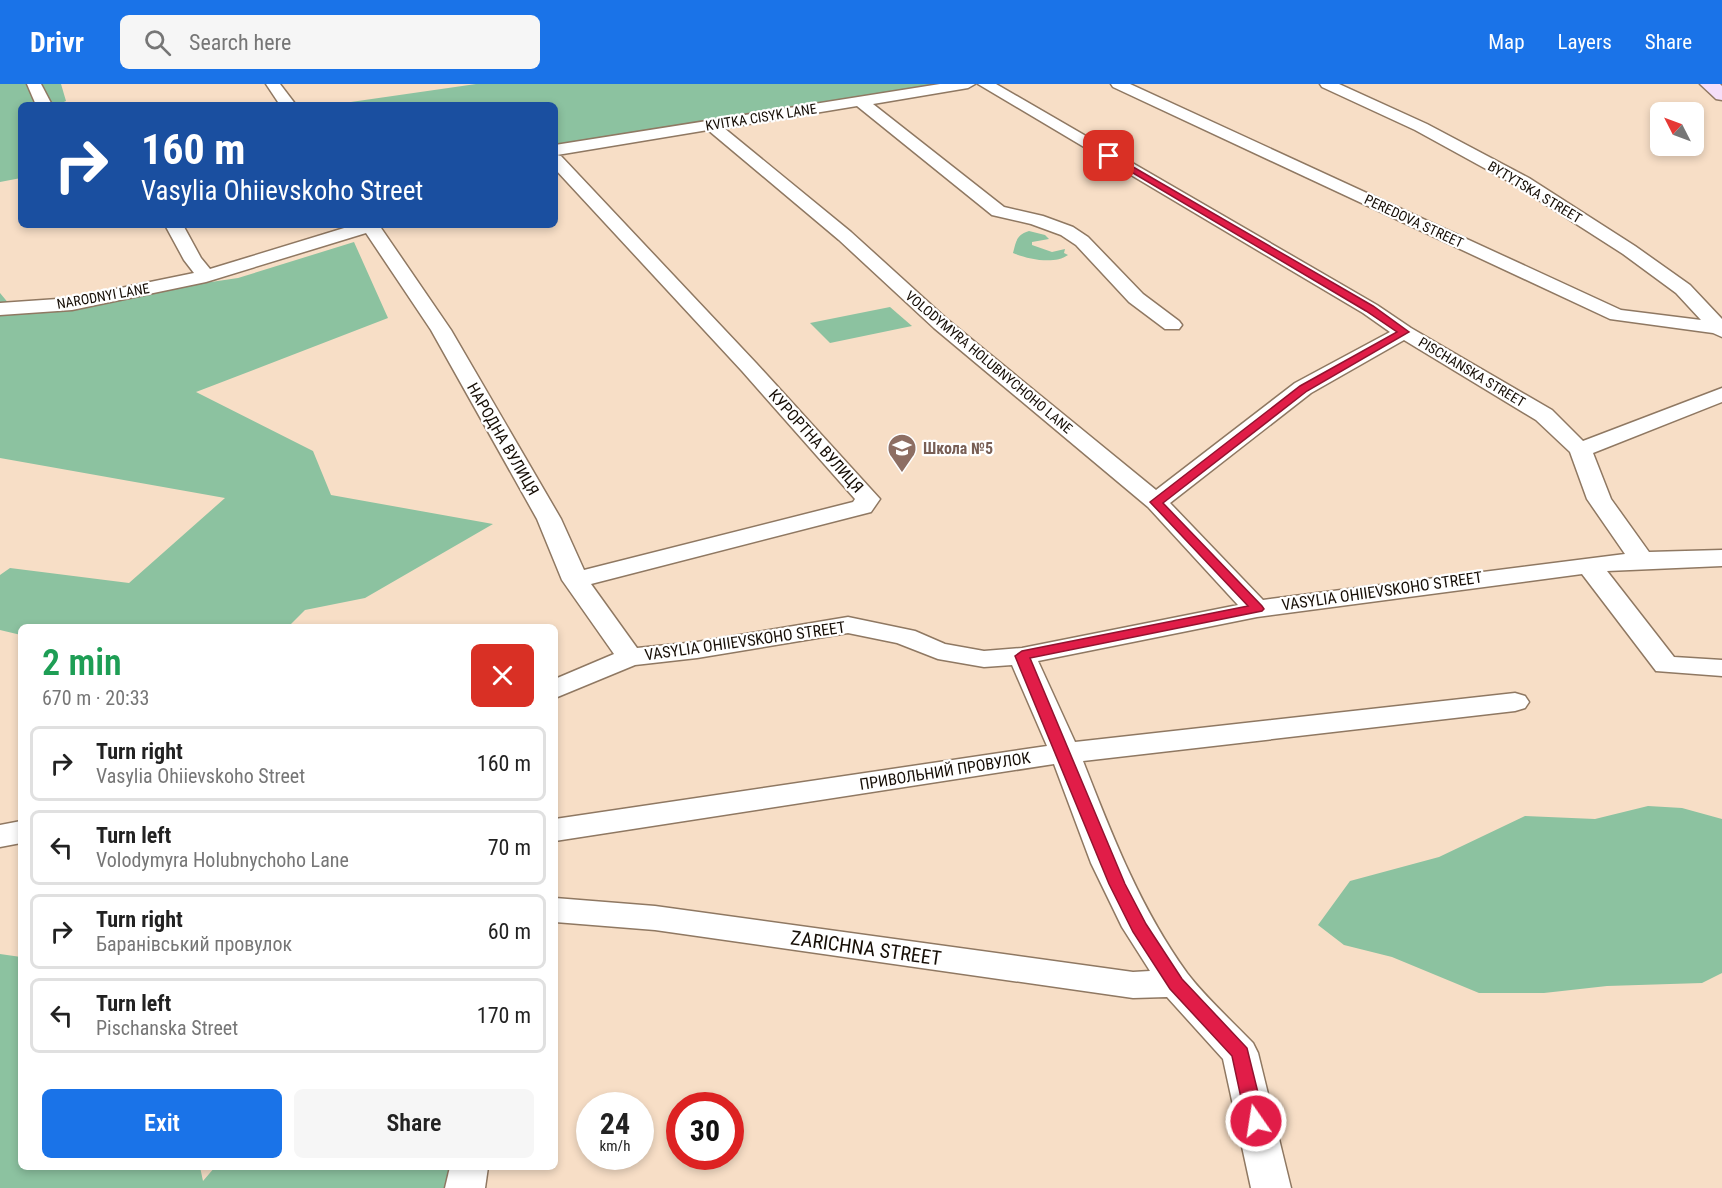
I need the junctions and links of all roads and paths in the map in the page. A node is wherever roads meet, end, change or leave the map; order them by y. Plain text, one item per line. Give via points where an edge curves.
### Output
1 (34, 84) edge
2 (273, 84) edge
3 (968, 84) edge
4 (985, 84) edge
5 (1118, 84) edge
6 (1327, 84) edge
7 (1709, 84) edge
8 (1722, 95) edge
9 (860, 101) junction
10 (43, 102) edge
11 (286, 102) edge
12 (711, 125) junction
13 (558, 150) edge
14 (558, 162) edge
15 (176, 228) edge
16 (363, 228) edge
17 (371, 228) edge
18 (206, 276) junction
19 (0, 309) edge
20 (1172, 325) dead end
21 (1720, 329) edge
22 (1404, 332) junction
23 (1722, 394) edge
24 (1580, 450) junction
25 (1156, 502) junction
26 (1722, 558) edge
27 (1642, 560) junction
28 (1588, 565) junction
29 (575, 580) junction
30 (1257, 609) junction
31 (1022, 656) junction
32 (630, 657) junction
33 (1722, 668) edge
34 (558, 688) edge
35 (1515, 702) dead end
36 (1065, 753) junction
37 (558, 830) edge
38 (18, 833) edge
39 (0, 836) edge
40 (558, 910) edge
41 (1176, 984) junction
42 (468, 1170) edge
43 (465, 1188) edge
44 (1271, 1188) edge

1 - 10 street
2 - 11 street
3 - 9 street, KVITKA CISYK LANE
4 - 22 street, PISCHANSKA STREET
5 - 21 street, PEREDOVA STREET via 1617,315
6 - 21 street, BYTYTSKA STREET via 1421,127 1522,182 1683,289
7 - 8 main road
9 - 12 street, KVITKA CISYK LANE
9 - 20 street via 998,210 1067,231 1082,240 1136,298
12 - 13 street, KVITKA CISYK LANE
12 - 25 street, VOLODYMYRA HOLUBNYCHOHO LANE via 845,236 941,324
14 - 29 street, КУРОРТНА ВУЛИЦЯ via 868,500 862,507
15 - 18 street
16 - 18 street, NARODNYI LANE
17 - 29 street, НАРОДНА ВУЛИЦЯ via 441,330 549,519
18 - 19 street, NARODNYI LANE via 72,304
22 - 24 street, PISCHANSKA STREET via 1544,415
22 - 25 street via 1304,388
23 - 24 street
24 - 27 street via 1599,499
25 - 30 street, VOLODYMYRA HOLUBNYCHOHO LANE
26 - 27 street, VASYLIA OHIIEVSKOHO STREET
27 - 28 street, VASYLIA OHIIEVSKOHO STREET
28 - 30 street, VASYLIA OHIIEVSKOHO STREET
28 - 33 street via 1666,665
29 - 32 street, НАРОДНА ВУЛИЦЯ
30 - 31 street, VASYLIA OHIIEVSKOHO STREET
31 - 32 street, VASYLIA OHIIEVSKOHO STREET via 984,659 938,651 905,637 848,626
31 - 36 street
32 - 34 street, VASYLIA OHIIEVSKOHO STREET
35 - 36 street, ПРИВОЛЬНИЙ ПРОВУЛОК
36 - 37 street, ПРИВОЛЬНИЙ ПРОВУЛОК
36 - 41 street via 1107,863 1139,927
38 - 39 street
40 - 41 street, ZARICHNA STREET via 667,920 1133,985
41 - 44 street via 1240,1053
42 - 43 street

